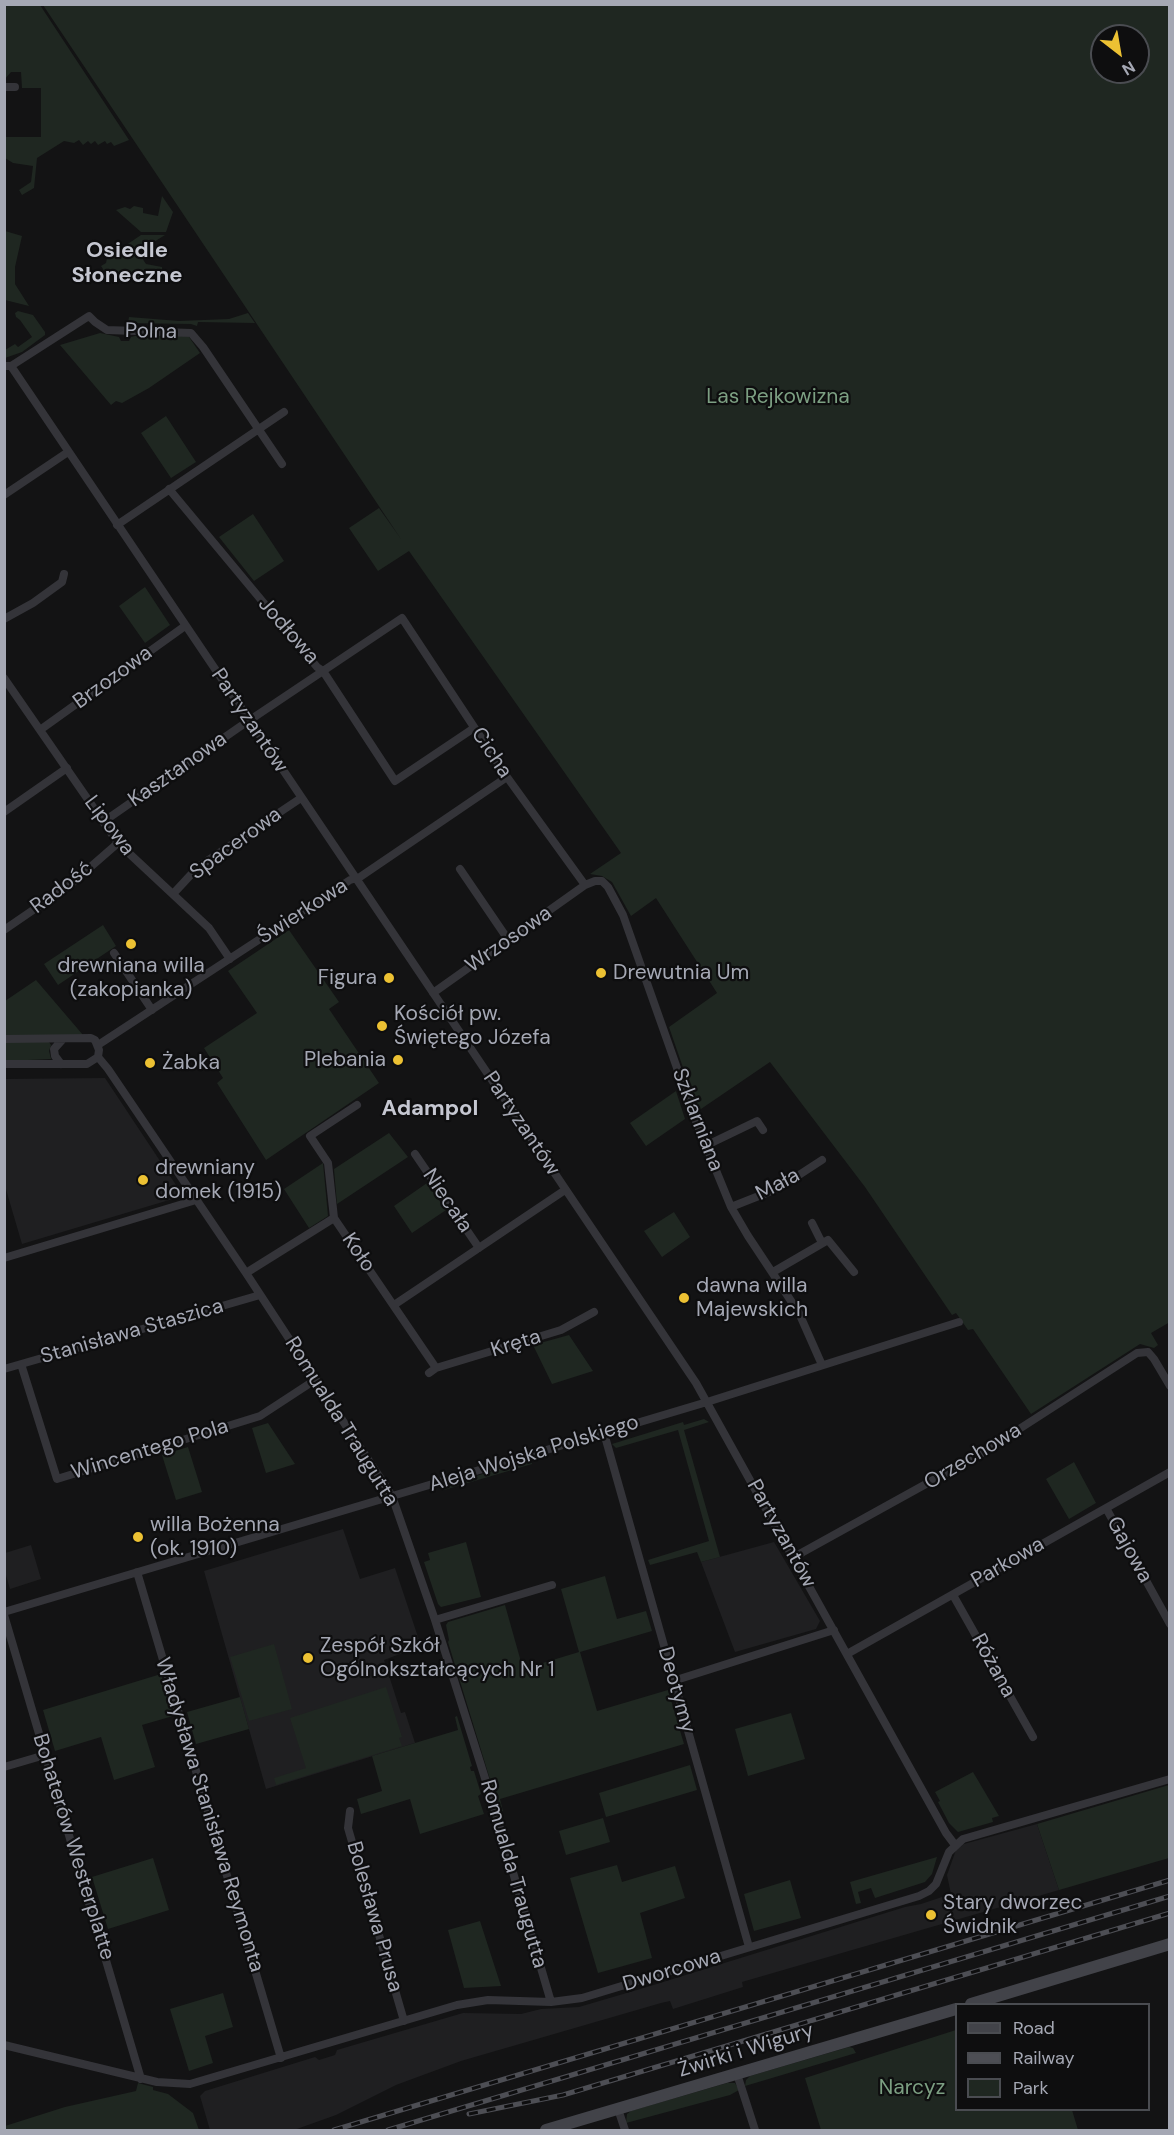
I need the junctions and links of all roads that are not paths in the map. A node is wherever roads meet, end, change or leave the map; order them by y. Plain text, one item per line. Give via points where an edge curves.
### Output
1 (4, 87) edge
2 (15, 87) dead end
3 (8, 366) edge
4 (284, 412) dead end
5 (259, 429) junction
6 (68, 452) junction
7 (282, 464) dead end
8 (169, 489) junction
9 (4, 495) edge
10 (117, 525) junction
11 (64, 574) dead end
12 (402, 618) joint
13 (4, 619) edge
14 (185, 626) junction
15 (322, 671) junction
16 (5, 679) edge
17 (249, 720) junction
18 (474, 728) junction
19 (40, 730) junction
20 (67, 768) junction
21 (507, 777) junction
22 (301, 798) junction
23 (4, 812) edge
24 (103, 822) junction
25 (118, 843) junction
26 (460, 869) dead end
27 (355, 878) junction
28 (585, 885) junction
29 (173, 894) junction
30 (4, 930) edge
31 (509, 941) junction
32 (114, 953) dead end
33 (230, 959) junction
34 (433, 993) junction
35 (152, 1010) junction
36 (4, 1039) edge
37 (63, 1039) junction
38 (98, 1045) junction
39 (98, 1058) junction
40 (4, 1064) edge
41 (61, 1064) junction
42 (357, 1105) dead end
43 (763, 1130) dead end
44 (705, 1146) junction
45 (415, 1154) dead end
46 (822, 1160) dead end
47 (565, 1190) junction
48 (196, 1200) junction
49 (732, 1207) junction
50 (334, 1218) junction
51 (812, 1223) dead end
52 (822, 1243) junction
53 (479, 1248) junction
54 (4, 1258) edge
55 (773, 1272) junction
56 (854, 1272) dead end
57 (246, 1274) junction
58 (260, 1295) junction
59 (394, 1305) junction
60 (594, 1312) dead end
61 (959, 1322) dead end
62 (21, 1364) junction
63 (822, 1365) junction
64 (4, 1369) edge
65 (432, 1370) joint
66 (315, 1380) junction
67 (1170, 1386) edge
68 (707, 1402) junction
69 (604, 1433) junction
70 (1170, 1472) edge
71 (392, 1496) junction
72 (1106, 1508) junction
73 (794, 1557) junction
74 (137, 1572) junction
75 (552, 1585) dead end
76 (953, 1595) junction
77 (4, 1605) edge
78 (4, 1613) edge
79 (435, 1620) junction
80 (1170, 1624) edge
81 (834, 1630) junction
82 (847, 1654) junction
83 (673, 1681) junction
84 (1033, 1737) dead end
85 (45, 1755) junction
86 (4, 1767) edge
87 (1170, 1779) edge
88 (350, 1811) dead end
89 (955, 1845) junction
90 (1170, 1944) edge
91 (750, 1947) junction
92 (551, 2002) junction
93 (973, 2003) edge
94 (955, 2010) edge
95 (404, 2021) junction
96 (4, 2045) edge
97 (281, 2058) junction
98 (738, 2074) junction
99 (141, 2079) junction
100 (618, 2109) junction
101 (546, 2130) edge
102 (625, 2130) edge
103 (754, 2130) edge

1 - 2 street
3 - 5 street, Polna via 89,315 107,330 191,333
3 - 6 street, Partyzantów
4 - 5 street
5 - 7 street
5 - 8 street
6 - 9 street
6 - 10 street, Partyzantów
8 - 10 street
8 - 15 street, Jodłowa
10 - 14 street, Partyzantów
11 - 13 street via 62,582
12 - 15 street, Kasztanowa
12 - 18 street, Cicha
14 - 17 street, Partyzantów
14 - 19 street, Brzozowa
15 - 17 street, Kasztanowa
15 - 18 street, Jodłowa via 395,781
16 - 19 street, Lipowa
17 - 22 street, Partyzantów
17 - 24 street, Kasztanowa
18 - 21 street, Cicha
19 - 20 street, Lipowa
20 - 23 street
20 - 24 street, Lipowa
21 - 27 street, Świerkowa
21 - 28 street, Cicha
22 - 27 street, Partyzantów
22 - 29 street, Spacerowa via 198,867
24 - 25 street, Lipowa
25 - 29 street, Lipowa
25 - 30 street, Radość via 71,884
26 - 31 street
27 - 33 street, Świerkowa
27 - 34 street, Partyzantów
28 - 31 street, Wrzosowa
28 - 44 street, Szklarniana via 602,881 614,895
29 - 33 street, Lipowa via 209,928
31 - 34 street, Wrzosowa
32 - 35 street
33 - 35 street, Świerkowa
34 - 47 street, Partyzantów
35 - 38 street, Świerkowa
36 - 37 street
37 - 38 street via 91,1038
37 - 41 street via 54,1049
38 - 39 street
39 - 41 street via 87,1064
39 - 48 street, Romualda Traugutta
40 - 41 street
42 - 50 street via 310,1136 328,1163
43 - 44 street via 757,1121
44 - 49 street, Szklarniana
45 - 53 street, Niecała
46 - 49 street, Mała via 780,1188
47 - 53 street
47 - 68 street, Partyzantów
48 - 54 street
48 - 57 street, Romualda Traugutta
49 - 55 street, Szklarniana
50 - 57 street, Koło
50 - 59 street, Koło
51 - 52 street
52 - 55 street
52 - 56 street via 828,1240
53 - 59 street
55 - 63 street, Szklarniana via 799,1313
57 - 58 street, Romualda Traugutta
58 - 62 street, Stanisława Staszica
58 - 66 street, Romualda Traugutta
59 - 65 street, Koło
60 - 65 street, Kręta via 566,1329
61 - 63 street, Aleja Wojska Polskiego
62 - 64 street, Stanisława Staszica
62 - 66 street, Wincentego Pola via 57,1479 261,1416
63 - 68 street, Aleja Wojska Polskiego
66 - 71 street, Romualda Traugutta
67 - 73 street, Orzechowa via 1154,1359 1148,1353 1137,1353 982,1453
68 - 69 street, Aleja Wojska Polskiego
68 - 73 street, Partyzantów
69 - 71 street, Aleja Wojska Polskiego
69 - 83 street, Deotymy
70 - 72 street, Parkowa
71 - 74 street, Aleja Wojska Polskiego
71 - 79 street, Romualda Traugutta
72 - 76 street, Parkowa
72 - 80 street, Gajowa
73 - 81 street, Partyzantów
74 - 78 street, Aleja Wojska Polskiego
74 - 97 street, Władysława Stanisława Reymonta
75 - 79 street
76 - 82 street, Parkowa
76 - 84 street, Różana
77 - 78 street, Bohaterów Westerplatte
78 - 85 street, Bohaterów Westerplatte
79 - 92 street, Romualda Traugutta
81 - 82 street, Partyzantów
81 - 83 street
82 - 89 street, Partyzantów
83 - 91 street, Deotymy
85 - 86 street
85 - 99 street, Bohaterów Westerplatte
87 - 89 street via 969,1837
88 - 95 street, Bolesława Prusa via 348,1828
89 - 91 street, Dworcowa via 946,1856 939,1879 923,1894
90 - 93 main road
91 - 92 street, Dworcowa via 582,1998
92 - 95 street, Dworcowa via 472,2002
94 - 98 main road, Żwirki i Wigury
95 - 97 street, Dworcowa
96 - 99 street, Dworcowa
97 - 99 street, Dworcowa via 190,2084
98 - 100 main road, Żwirki i Wigury
98 - 103 street
100 - 101 main road, Żwirki i Wigury
100 - 102 street

